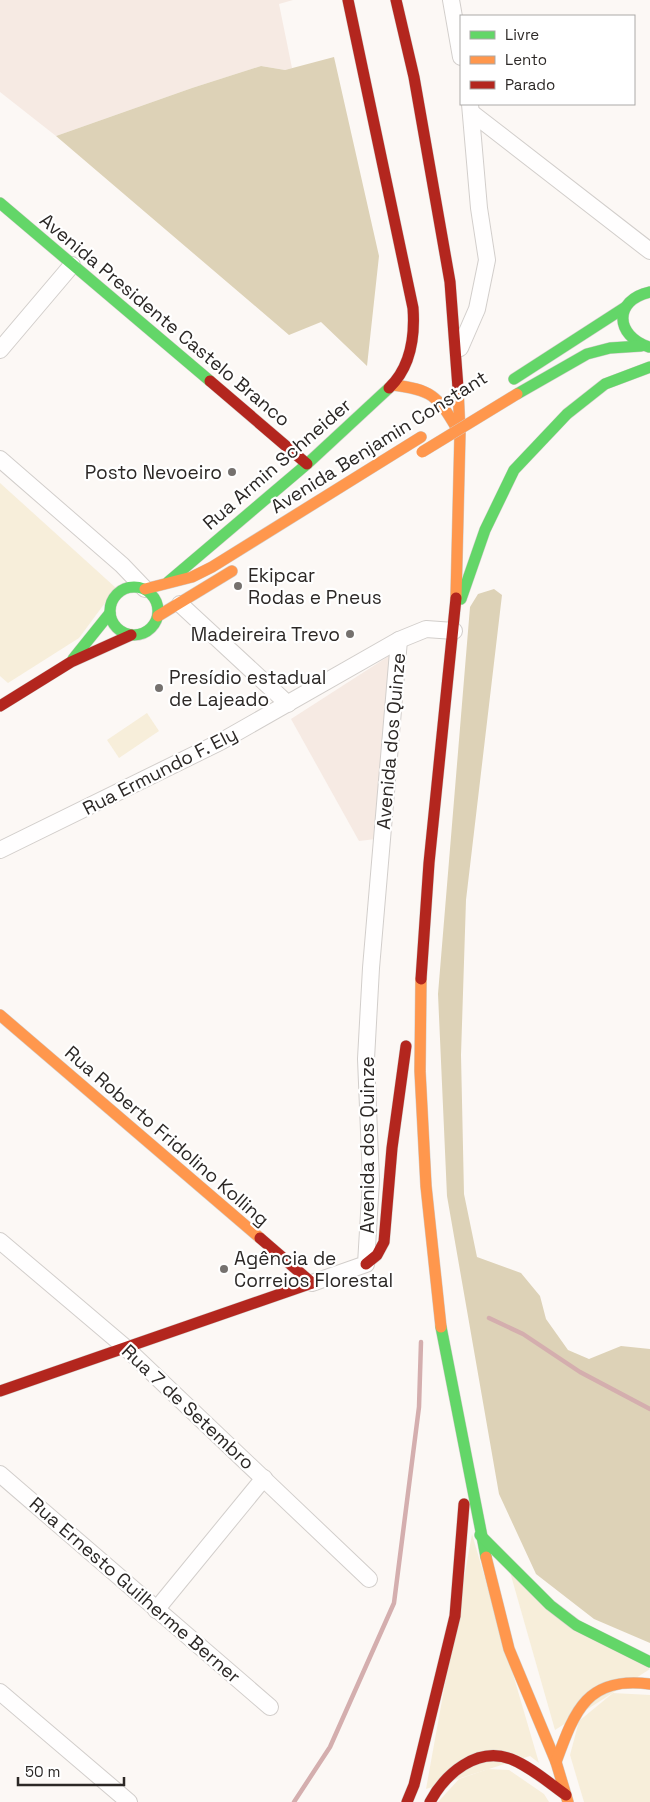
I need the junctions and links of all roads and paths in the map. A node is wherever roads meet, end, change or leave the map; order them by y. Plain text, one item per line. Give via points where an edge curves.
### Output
1 (348, 0) edge
2 (396, 0) edge
3 (451, 0) edge
4 (460, 51) edge
5 (471, 108) edge
6 (0, 203) edge
7 (650, 252) edge
8 (65, 273) junction
9 (648, 290) edge
10 (624, 308) junction
11 (647, 347) edge
12 (0, 350) edge
13 (457, 355) junction
14 (650, 367) edge
15 (623, 376) junction
16 (510, 382) dead end
17 (392, 385) junction
18 (472, 405) dead end
19 (460, 433) junction
20 (417, 454) dead end
21 (0, 459) edge
22 (307, 464) junction
23 (239, 567) dead end
24 (168, 582) junction
25 (145, 589) junction
26 (180, 604) junction
27 (456, 612) junction
28 (110, 613) junction
29 (158, 616) junction
30 (454, 631) junction
31 (131, 635) junction
32 (399, 640) junction
33 (71, 662) junction
34 (3, 700) edge
35 (288, 704) junction
36 (0, 850) edge
37 (420, 989) junction
38 (0, 1015) edge
39 (0, 1241) edge
40 (366, 1264) junction
41 (312, 1283) junction
42 (125, 1347) junction
43 (0, 1391) edge
44 (0, 1474) edge
45 (467, 1475) junction
46 (264, 1478) junction
47 (480, 1536) junction
48 (369, 1579) dead end
49 (156, 1610) junction
50 (650, 1662) edge
51 (650, 1684) edge
52 (0, 1692) edge
53 (270, 1707) dead end
54 (556, 1762) junction
55 (567, 1798) edge
56 (128, 1802) edge
57 (407, 1802) edge
58 (430, 1802) edge

1 - 17 main road, Rua Armin Schneider via 393,200 415,318 412,352
2 - 13 main road via 414,77 450,282
3 - 4 street
5 - 7 street
5 - 13 street via 479,208 487,260 477,309
6 - 8 main road, Avenida Presidente Castelo Branco
8 - 12 street
8 - 22 main road, Avenida Presidente Castelo Branco
9 - 10 main road, Avenida Benjamin Constant via 636,295
10 - 11 main road via 623,326 633,341
10 - 16 main road, Avenida Benjamin Constant
11 - 15 main road
11 - 20 main road, Avenida Benjamin Constant, bridge via 610,348 587,354
13 - 19 main road
14 - 15 main road
15 - 27 main road via 605,384 566,414 514,470 485,530
17 - 19 main road via 423,388 440,398
17 - 22 main road, Rua Armin Schneider
18 - 24 main road, Avenida Benjamin Constant via 212,568 192,577
19 - 27 main road
21 - 25 street via 122,565
22 - 24 main road, Rua Armin Schneider via 292,470
23 - 26 main road
24 - 25 main road, Avenida Benjamin Constant
25 - 28 main road via 135,587 116,594
25 - 29 main road via 157,603
26 - 29 main road
26 - 35 street
27 - 30 main road
28 - 31 main road via 118,630
28 - 33 main road
29 - 31 main road via 148,631
30 - 32 street, Rua Ermundo F. Ely via 426,629
30 - 37 main road via 429,863
31 - 33 main road
32 - 35 street, Rua Ermundo F. Ely
32 - 40 street, Avenida dos Quinze via 366,1059 370,1180
33 - 34 main road
35 - 36 street, Rua Ermundo F. Ely via 220,742
37 - 40 main road via 408,1031 392,1148 384,1242 377,1255
37 - 45 main road via 420,1071 427,1195 440,1323
38 - 41 main road, Rua Roberto Fridolino Kolling
39 - 42 street, Rua 7 de Setembro
40 - 41 street
41 - 42 main road
42 - 43 main road
42 - 46 street, Rua 7 de Setembro
44 - 49 street, Rua Ernesto Guilherme Berner
45 - 47 main road
45 - 57 main road via 455,1616 414,1785
46 - 48 street, Rua 7 de Setembro
46 - 49 street
47 - 50 main road via 550,1605 576,1625
47 - 54 main road via 509,1649
49 - 53 street, Rua Ernesto Guilherme Berner
51 - 54 main road via 616,1683 582,1703 570,1724
52 - 56 street
54 - 55 main road
55 - 58 main road via 526,1768 504,1757 482,1758 466,1764 448,1775

